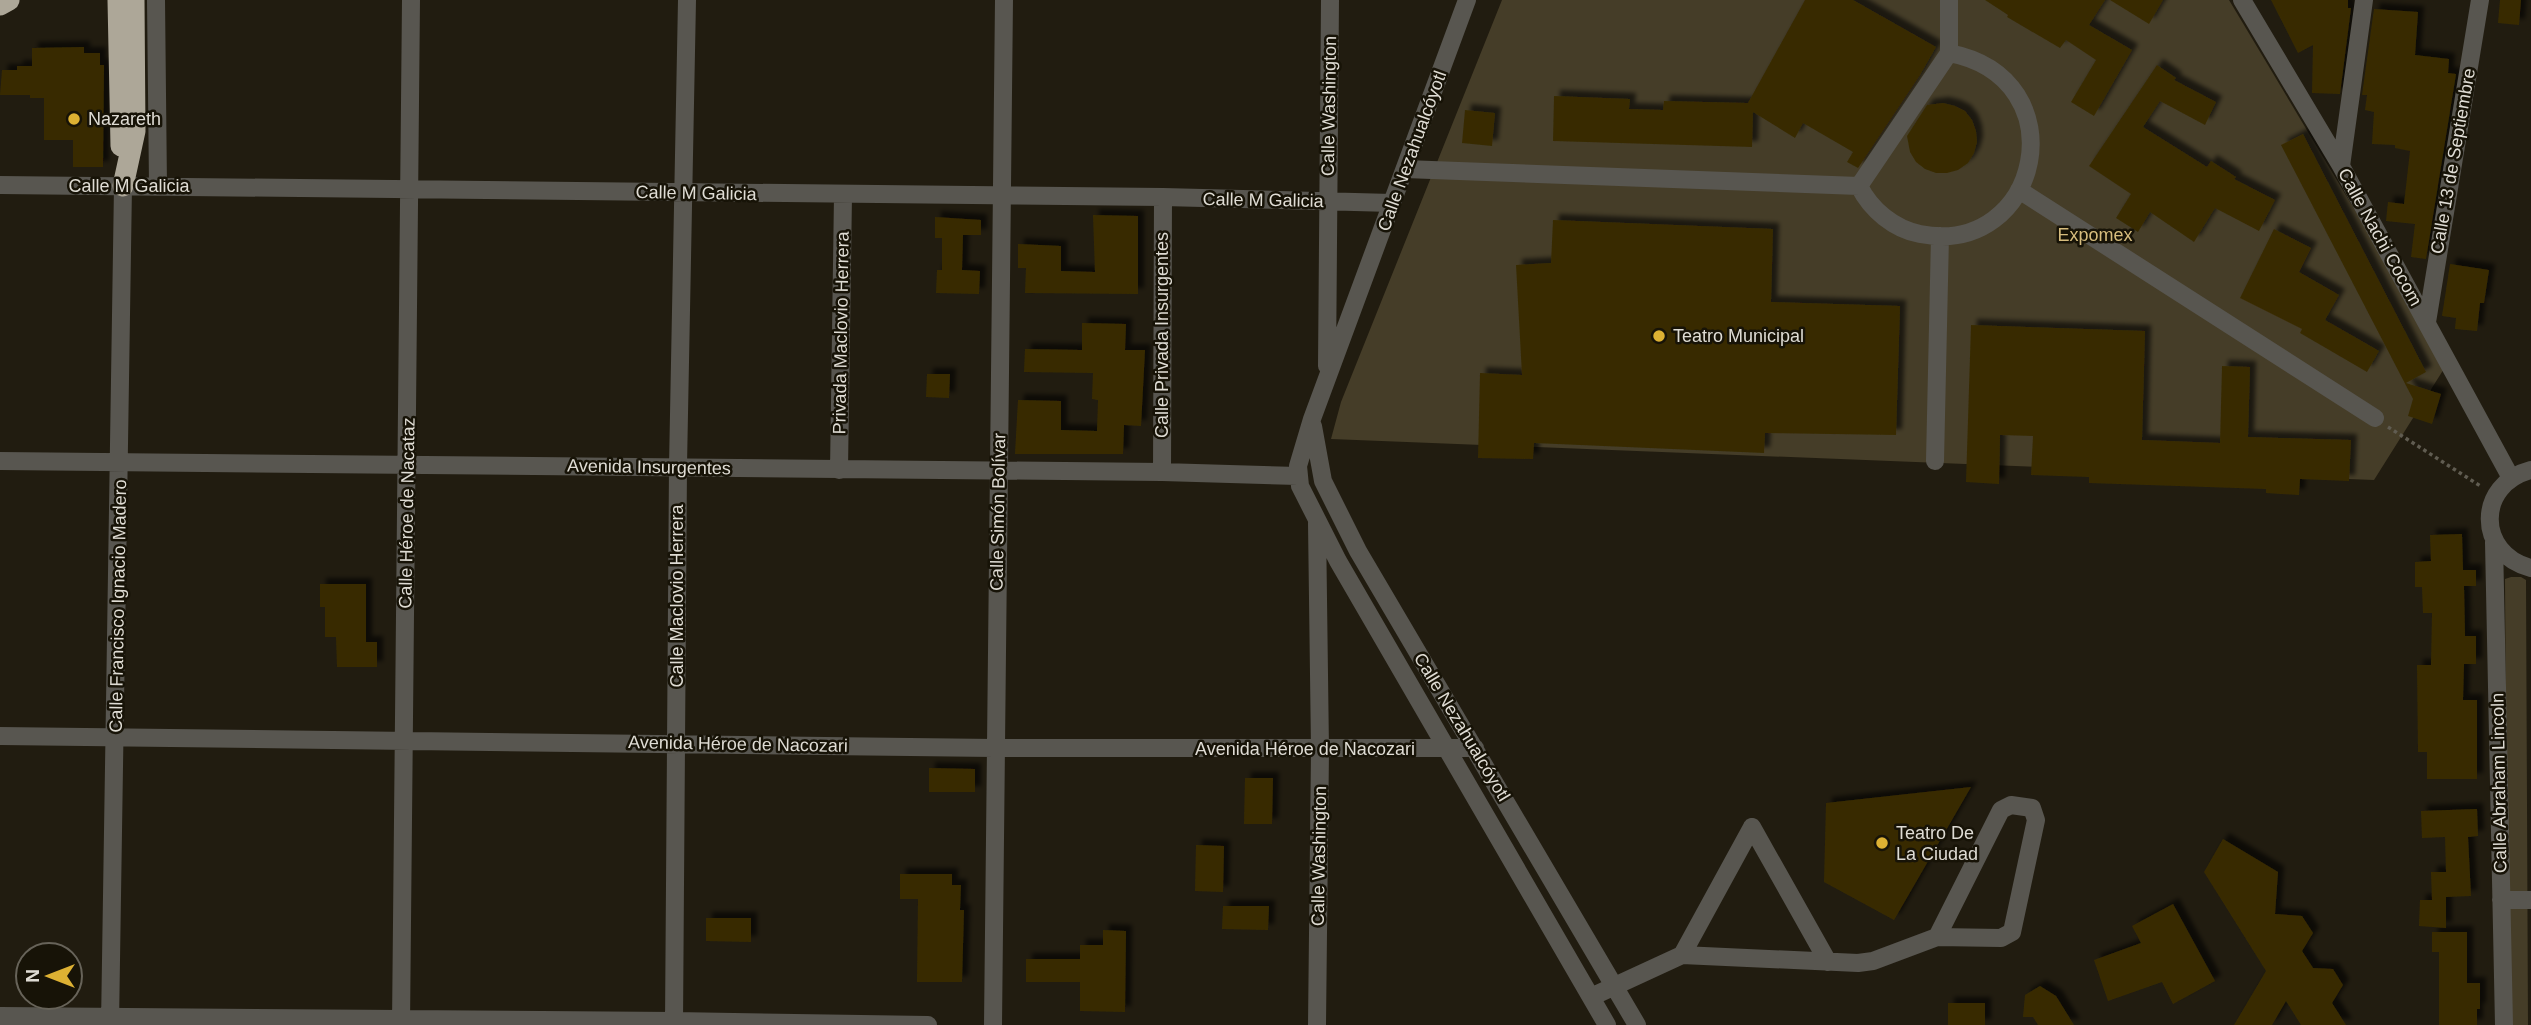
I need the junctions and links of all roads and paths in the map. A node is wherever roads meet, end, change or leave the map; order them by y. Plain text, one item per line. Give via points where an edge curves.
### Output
1 (9, 0) edge
2 (118, 0) edge
3 (134, 0) edge
4 (156, 0) edge
5 (411, 0) edge
6 (687, 0) edge
7 (1004, 0) edge
8 (1330, 0) edge
9 (1467, 0) edge
10 (1949, 0) edge
11 (2242, 0) edge
12 (2364, 0) edge
13 (2480, 0) edge
14 (0, 5) edge
15 (1949, 53) junction
16 (127, 131) junction
17 (2341, 166) junction
18 (1405, 169) junction
19 (0, 185) edge
20 (123, 186) junction
21 (158, 186) junction
22 (1859, 186) junction
23 (410, 189) junction
24 (2019, 190) junction
25 (681, 192) junction
26 (843, 195) junction
27 (1001, 196) junction
28 (1163, 197) junction
29 (1328, 201) junction
30 (1392, 203) junction
31 (1940, 236) junction
32 (2427, 322) junction
33 (1326, 380) junction
34 (2375, 418) joint
35 (1312, 419) junction
36 (0, 461) edge
37 (1936, 461) dead end
38 (119, 462) junction
39 (407, 465) junction
40 (678, 466) junction
41 (839, 470) junction
42 (2531, 470) edge
43 (999, 471) junction
44 (1162, 472) junction
45 (1298, 476) junction
46 (2511, 478) junction
47 (2495, 496) junction
48 (1337, 509) junction
49 (1317, 520) junction
50 (2494, 542) junction
51 (2531, 568) edge
52 (0, 736) edge
53 (116, 738) junction
54 (404, 741) junction
55 (676, 743) junction
56 (994, 748) junction
57 (1475, 748) junction
58 (1447, 749) junction
59 (1320, 750) junction
60 (2501, 900) junction
61 (2531, 900) edge
62 (1937, 937) junction
63 (1682, 955) junction
64 (1828, 962) junction
65 (1614, 986) junction
66 (1591, 996) junction
67 (0, 1016) edge
68 (110, 1022) edge
69 (401, 1023) edge
70 (674, 1023) edge
71 (928, 1025) edge
72 (993, 1025) edge
73 (1317, 1025) edge
74 (1607, 1025) edge
75 (1637, 1025) edge
76 (2504, 1025) edge

1 - 14 highway
2 - 16 highway
3 - 16 highway
4 - 21 street
5 - 23 street, Calle Héroe de Nacataz
6 - 25 street, Calle Maclovio Herrera
7 - 27 street, Calle Simón Bolívar
8 - 29 street, Calle Washington
9 - 18 street, Calle Nezahualcóyotl
10 - 15 street
11 - 17 street, Calle Nachi Cocom
12 - 17 street
13 - 32 street, Calle 13 de Septiembre
15 - 22 street
15 - 24 street via 1988,67 2018,96 2032,144
16 - 20 highway
17 - 32 street, Calle Nachi Cocom
18 - 22 street
18 - 30 street, Calle Nezahualcóyotl
19 - 20 street, Calle M Galicia
20 - 21 street, Calle M Galicia
20 - 38 street, Calle Francisco Ignacio Madero
21 - 23 street, Calle M Galicia
22 - 31 street via 1892,222 1915,233
23 - 25 street, Calle M Galicia
23 - 39 street, Calle Héroe de Nacataz
24 - 31 street via 2008,206 1981,227
24 - 34 street
25 - 26 street, Calle M Galicia
25 - 40 street, Calle Maclovio Herrera
26 - 27 street, Calle M Galicia
26 - 41 street, Privada Maclovio Herrera
27 - 28 street, Calle M Galicia
27 - 43 street, Calle Simón Bolívar
28 - 29 street, Calle M Galicia
28 - 44 street, Calle Privada Insurgentes
29 - 30 street, Calle M Galicia
29 - 33 street, Calle Washington
30 - 33 street, Calle Nezahualcóyotl
31 - 37 street
32 - 46 street, Calle Nachi Cocom
33 - 35 street, Calle Nezahualcóyotl
34 - 47 path
35 - 45 street, Calle Nezahualcóyotl
35 - 48 street, Calle Nezahualcóyotl via 1323,481
36 - 38 street, Avenida Insurgentes
38 - 39 street, Avenida Insurgentes
38 - 53 street, Calle Francisco Ignacio Madero
39 - 40 street, Avenida Insurgentes
39 - 54 street, Calle Héroe de Nacataz
40 - 41 street, Avenida Insurgentes
40 - 55 street, Calle Maclovio Herrera
41 - 43 street, Avenida Insurgentes
42 - 46 street
43 - 44 street, Avenida Insurgentes
43 - 56 street, Calle Simón Bolívar
44 - 45 street, Avenida Insurgentes
45 - 48 street
45 - 49 street, Calle Nezahualcóyotl
46 - 47 street
47 - 50 street, Calle Abraham Lincoln via 2489,519
48 - 57 street, Calle Nezahualcóyotl
49 - 58 street, Calle Nezahualcóyotl
49 - 59 street, Calle Washington
50 - 51 street via 2510,560
50 - 60 street, Calle Abraham Lincoln
52 - 53 street, Avenida Héroe de Nacozari
53 - 54 street, Avenida Héroe de Nacozari
53 - 68 street, Calle Francisco Ignacio Madero
54 - 55 street, Avenida Héroe de Nacozari
54 - 69 street, Calle Héroe de Nacataz
55 - 56 street, Avenida Héroe de Nacozari
55 - 70 street, Calle Maclovio Herrera
56 - 59 street, Avenida Héroe de Nacozari
56 - 72 street, Calle Simón Bolívar
57 - 58 street, Avenida Héroe de Nacozari
57 - 65 street, Calle Nezahualcóyotl
58 - 59 street, Avenida Héroe de Nacozari
58 - 66 street, Calle Nezahualcóyotl
59 - 73 street, Calle Washington
60 - 61 street
60 - 76 street, Calle Abraham Lincoln
62 - 62 street via 2001,938 2012,932 2036,820 2032,808 2011,805 2001,810
62 - 64 street via 1873,961
63 - 64 street
63 - 64 street via 1752,827
63 - 65 street
65 - 66 street
65 - 75 street, Calle Nezahualcóyotl
66 - 74 street, Calle Nezahualcóyotl
67 - 68 street
68 - 69 street
69 - 70 street
70 - 71 street

